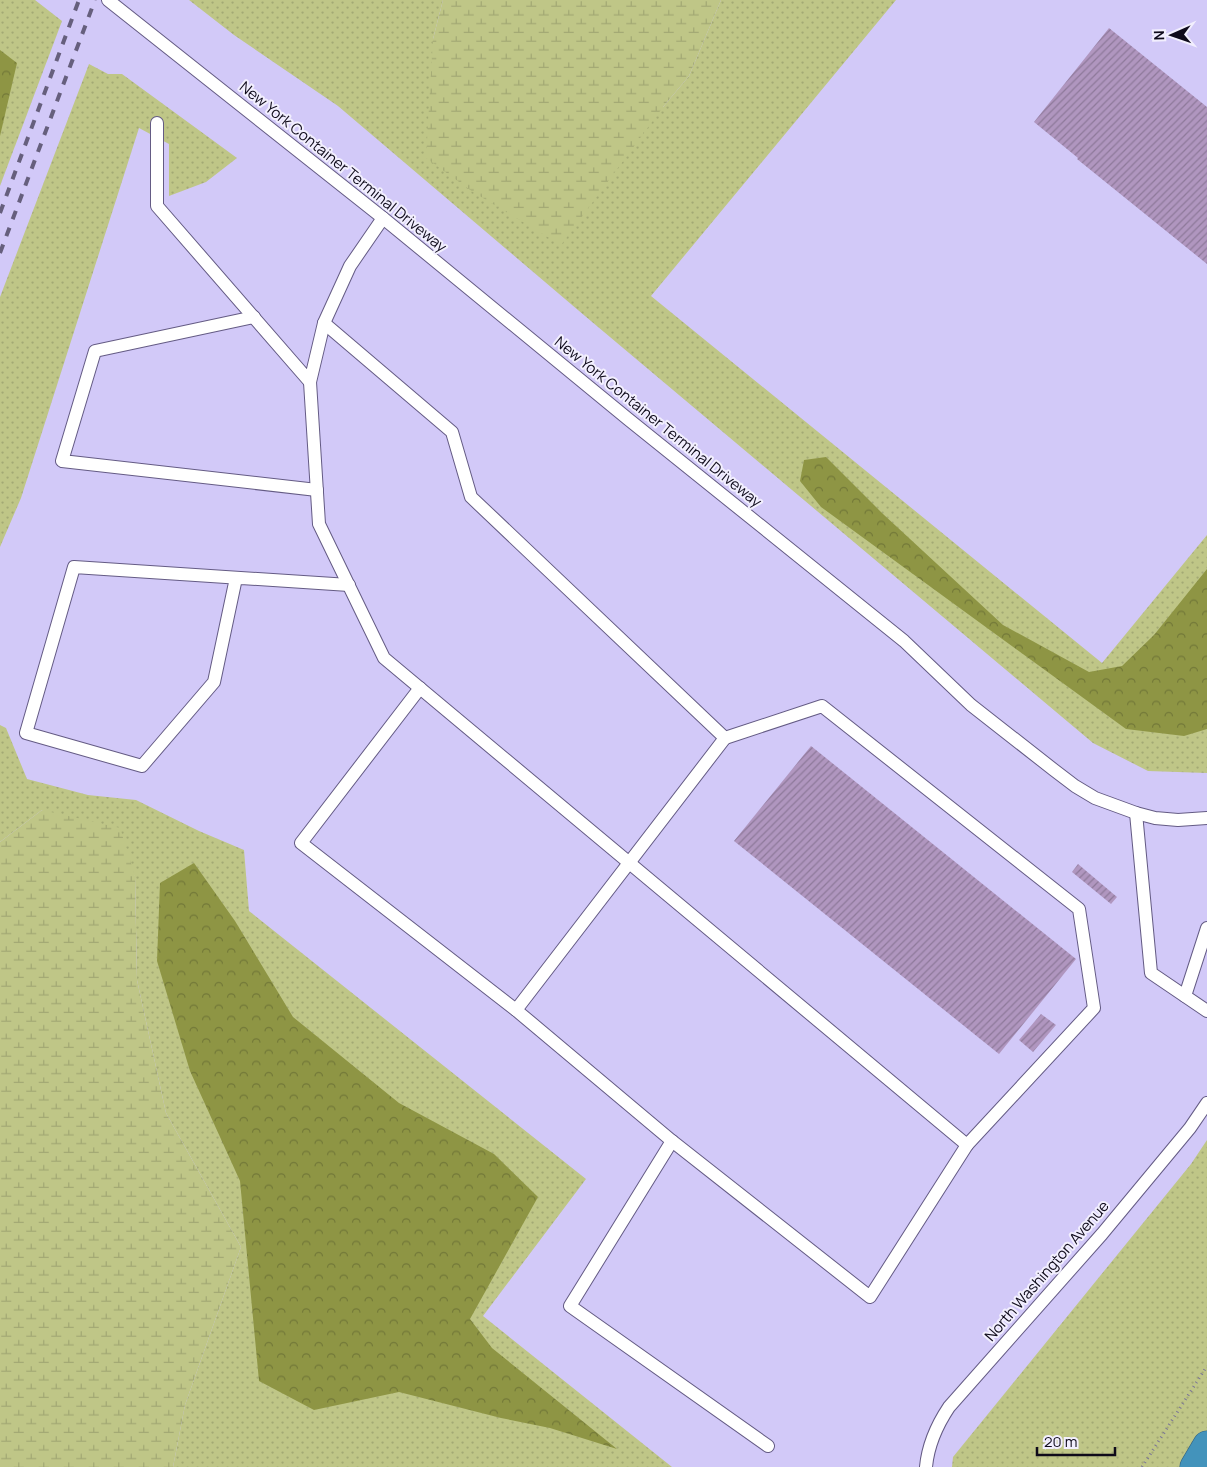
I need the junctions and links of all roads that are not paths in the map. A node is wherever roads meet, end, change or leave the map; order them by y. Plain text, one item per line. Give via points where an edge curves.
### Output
1 (108, 0) edge
2 (158, 123) dead end
3 (383, 218) junction
4 (254, 318) junction
5 (324, 323) junction
6 (310, 382) junction
7 (317, 490) junction
8 (236, 578) junction
9 (349, 586) junction
10 (420, 688) junction
11 (725, 738) junction
12 (1136, 814) junction
13 (1207, 818) edge
14 (630, 863) junction
15 (1207, 928) edge
16 (1185, 996) junction
17 (516, 1010) junction
18 (1207, 1010) edge
19 (1207, 1103) edge
20 (672, 1141) junction
21 (967, 1144) junction
22 (1207, 1445) edge
23 (768, 1446) dead end
24 (926, 1467) edge
25 (1194, 1467) edge

1 - 3 lane, New York Container Terminal Driveway
2 - 4 lane via 157,206
3 - 5 lane via 350,266
3 - 12 lane, New York Container Terminal Driveway via 904,641 972,705 1054,770 1095,798
4 - 6 lane
4 - 7 lane via 95,351 62,461
5 - 6 lane
5 - 11 lane via 452,432 471,497
6 - 7 lane
7 - 9 lane via 319,524
8 - 8 lane via 74,567 26,733 142,766 214,682
8 - 9 lane
9 - 10 lane via 384,658
10 - 14 lane
10 - 17 lane via 301,843
11 - 14 lane
11 - 21 lane via 822,706 1079,909 1094,1008
12 - 13 lane, New York Container Terminal Driveway via 1178,820
12 - 16 lane via 1151,973
14 - 17 lane
14 - 21 lane
15 - 16 lane
16 - 18 lane
17 - 20 lane
19 - 24 lane, North Washington Avenue via 1102,1234 949,1407 934,1434
20 - 21 lane via 870,1297
20 - 23 lane via 570,1306
22 - 25 highway

